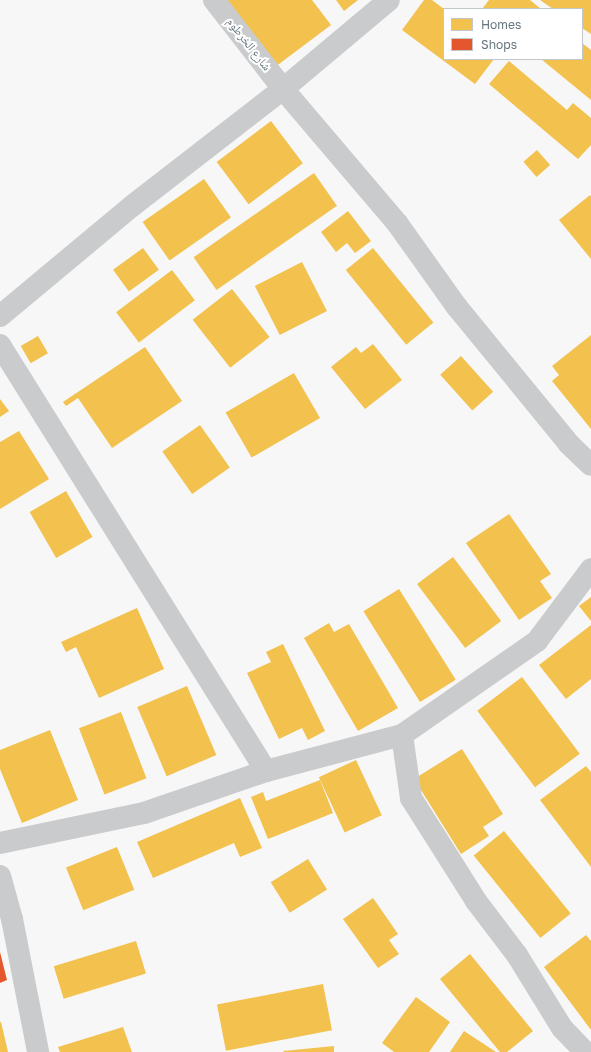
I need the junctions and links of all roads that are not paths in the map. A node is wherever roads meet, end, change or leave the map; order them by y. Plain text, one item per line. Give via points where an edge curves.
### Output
1 (214, 0) edge
2 (389, 0) edge
3 (284, 89) junction
4 (0, 316) edge
5 (0, 345) edge
6 (591, 465) edge
7 (591, 569) edge
8 (402, 735) junction
9 (266, 771) junction
10 (0, 842) edge
11 (0, 876) edge
12 (38, 1052) edge
13 (585, 1052) edge

1 - 3 street, شارع الخرطوم
2 - 3 street
3 - 4 street via 132,206
3 - 6 street, شارع الخرطوم via 397,223 476,330 569,444
5 - 9 street
7 - 8 street via 537,641
8 - 9 street
8 - 13 street via 411,798 476,900 517,955 562,1028
9 - 10 street via 144,813
11 - 12 street via 12,919

